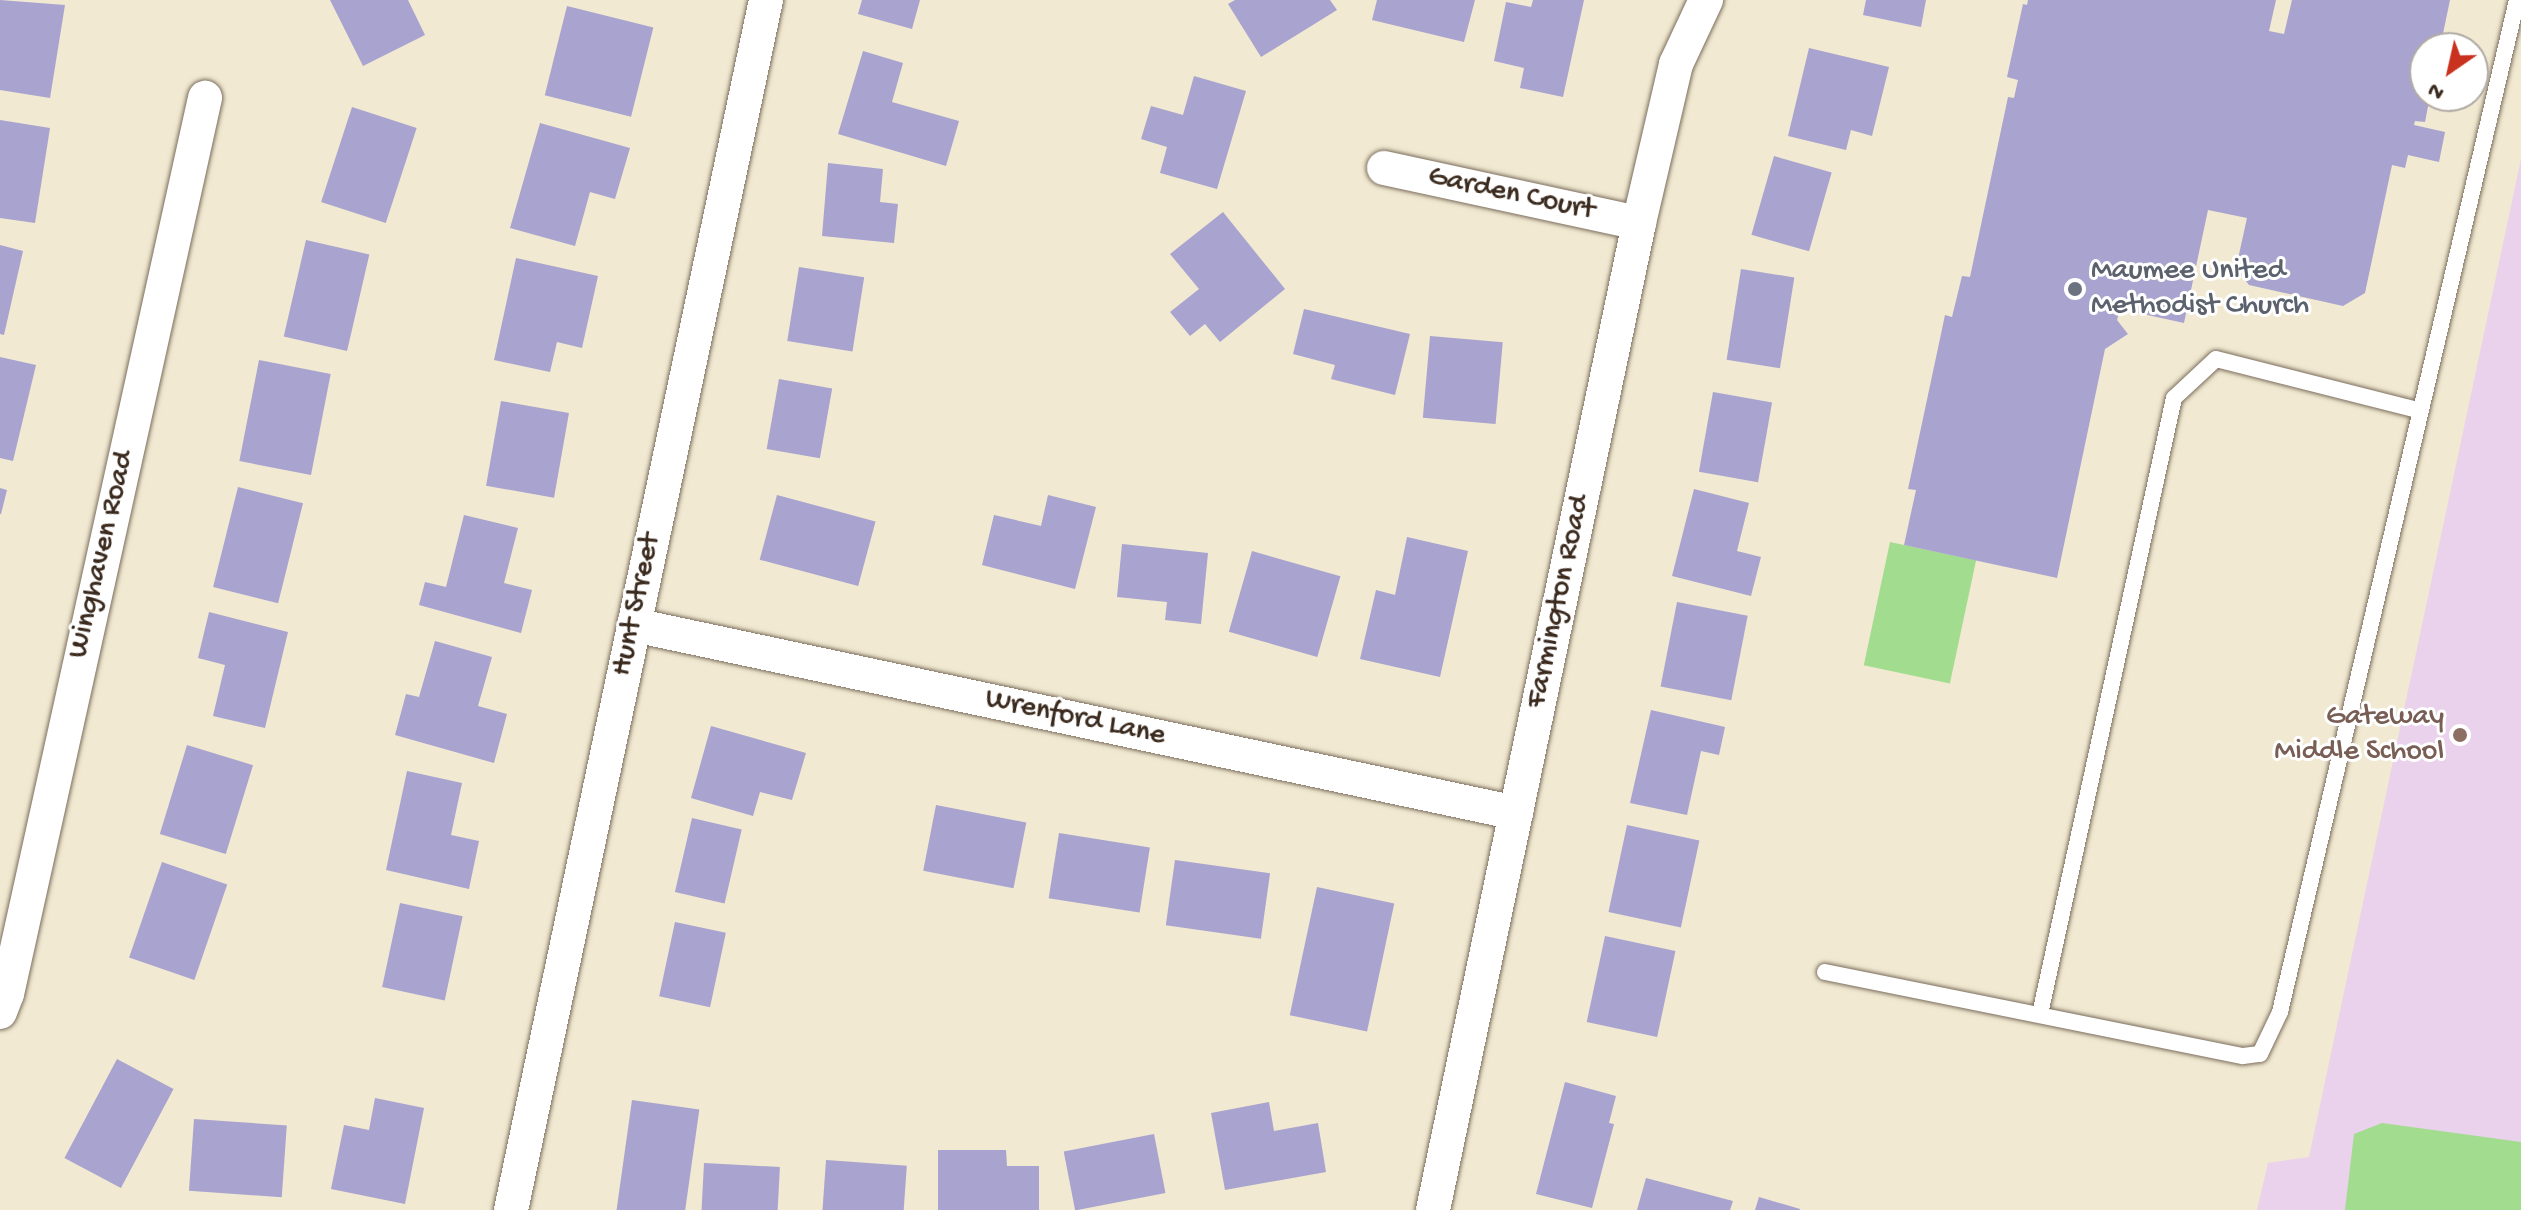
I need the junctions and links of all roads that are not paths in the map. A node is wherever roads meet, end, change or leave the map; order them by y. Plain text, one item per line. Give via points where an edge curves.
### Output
1 (766, 0) edge
2 (1706, 0) edge
3 (2517, 0) edge
4 (205, 98) dead end
5 (1384, 168) dead end
6 (1639, 223) junction
7 (2421, 411) junction
8 (634, 625) junction
9 (1516, 813) junction
10 (1825, 972) dead end
11 (0, 1012) edge
12 (2040, 1014) junction
13 (511, 1210) edge
14 (1433, 1210) edge

1 - 8 street, Hunt Street
2 - 6 street, Farmington Road via 1676,64
3 - 7 lane
4 - 11 street, Winghaven Road
5 - 6 street, Garden Court
6 - 9 street, Farmington Road
7 - 12 lane via 2280,1012 2260,1054 2243,1056
7 - 12 lane via 2216,359 2174,398
8 - 9 street, Wrenford Lane
8 - 13 street, Hunt Street
9 - 14 street, Farmington Road
10 - 12 lane

